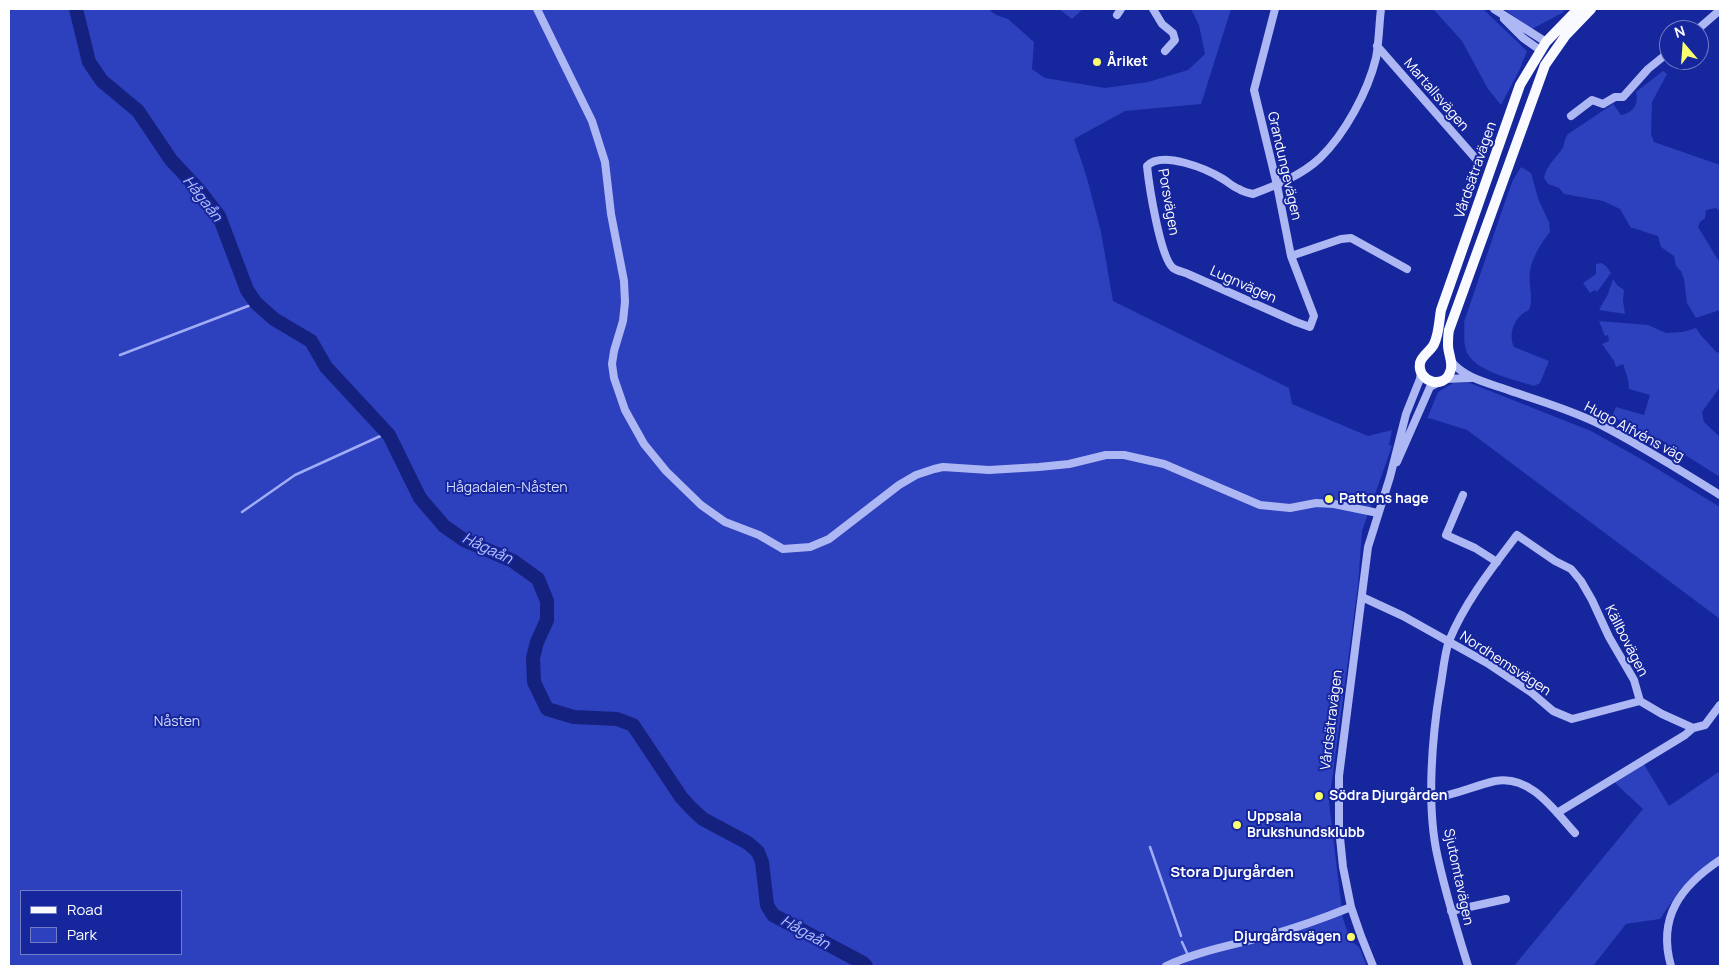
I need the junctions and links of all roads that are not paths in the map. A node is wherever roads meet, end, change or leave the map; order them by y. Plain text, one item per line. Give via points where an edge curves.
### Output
1 (537, 9) edge
2 (1153, 9) edge
3 (1275, 9) edge
4 (1380, 9) edge
5 (1495, 9) edge
6 (1578, 9) edge
7 (1591, 9) edge
8 (1720, 10) edge
9 (1708, 20) edge
10 (1377, 46) junction
11 (1543, 46) junction
12 (1165, 51) dead end
13 (1553, 53) junction
14 (1659, 60) edge
15 (1571, 116) dead end
16 (1476, 159) dead end
17 (1277, 185) junction
18 (1291, 256) junction
19 (1169, 262) joint
20 (1407, 269) dead end
21 (1310, 326) joint
22 (1426, 354) junction
23 (1450, 359) junction
24 (1420, 371) junction
25 (1476, 379) junction
26 (1442, 381) junction
27 (1390, 477) junction
28 (1463, 495) dead end
29 (1720, 495) edge
30 (1378, 513) junction
31 (1497, 562) junction
32 (1362, 597) junction
33 (1449, 642) junction
34 (1640, 701) junction
35 (1720, 705) edge
36 (1694, 728) junction
37 (1432, 798) junction
38 (1557, 813) junction
39 (1575, 833) dead end
40 (1720, 860) edge
41 (1506, 899) dead end
42 (1352, 907) junction
43 (1451, 912) junction
44 (1166, 966) edge
45 (1373, 966) edge
46 (1468, 966) edge
47 (1671, 966) edge

1 - 30 street via 592,121 605,162 624,281 623,320 612,364 624,410 644,444 666,471 701,505 725,522 759,535 783,549 803,548 829,539 899,484 934,469 1039,467 1106,455 1124,455 1164,464 1260,506 1290,508 1316,503 1334,504
2 - 12 street via 1175,40
3 - 17 street, Grandungevägen via 1254,90
4 - 10 street
5 - 11 street
6 - 11 main road, Vårdsätravägen
7 - 13 main road, Vårdsätravägen
8 - 9 street
10 - 16 street, Martallsvägen
10 - 17 street via 1373,68 1360,100 1332,144 1305,170
11 - 13 main road
11 - 22 main road, Vårdsätravägen via 1520,85 1441,310 1434,346
13 - 23 main road, Vårdsätravägen via 1536,87 1449,330
14 - 15 street via 1623,97 1615,97 1604,104 1592,100
17 - 18 street, Grandungevägen
17 - 19 street, Porsvägen via 1254,194 1192,164 1165,160 1150,162 1147,166 1148,181
18 - 20 street via 1351,238
18 - 21 street, Grandungevägen via 1314,316
19 - 21 street, Lugnvägen via 1174,269
22 - 23 main road via 1442,352
22 - 24 main road
23 - 25 street, Hugo Alfvéns väg via 1456,368
23 - 26 main road via 1452,369
24 - 26 main road via 1427,380
24 - 27 street, Vårdsätravägen
25 - 26 street, Hugo Alfvéns väg
25 - 29 street, Hugo Alfvéns väg via 1600,424
26 - 27 street, Vårdsätravägen via 1430,387
27 - 30 street, Vårdsätravägen
28 - 31 street via 1446,535
30 - 32 street, Vårdsätravägen via 1368,547
31 - 33 street, Källbovägen via 1470,600
31 - 34 street, Källbovägen via 1517,535 1571,569 1592,600 1634,680
32 - 33 street, Nordhemsvägen
32 - 42 street, Vårdsätravägen via 1338,776 1343,867
33 - 34 street, Nordhemsvägen via 1495,668 1553,711 1572,719
33 - 37 street, Sjutomtavägen via 1438,703
34 - 36 street
35 - 36 street via 1706,725
36 - 38 street
37 - 38 street via 1446,797 1496,780 1520,782
37 - 43 street, Sjutomtavägen via 1436,847
38 - 39 street
40 - 47 street via 1682,893 1674,906 1666,949
41 - 43 street
42 - 44 street via 1276,934 1202,952
42 - 45 street, Vårdsätravägen
43 - 46 street, Sjutomtavägen

